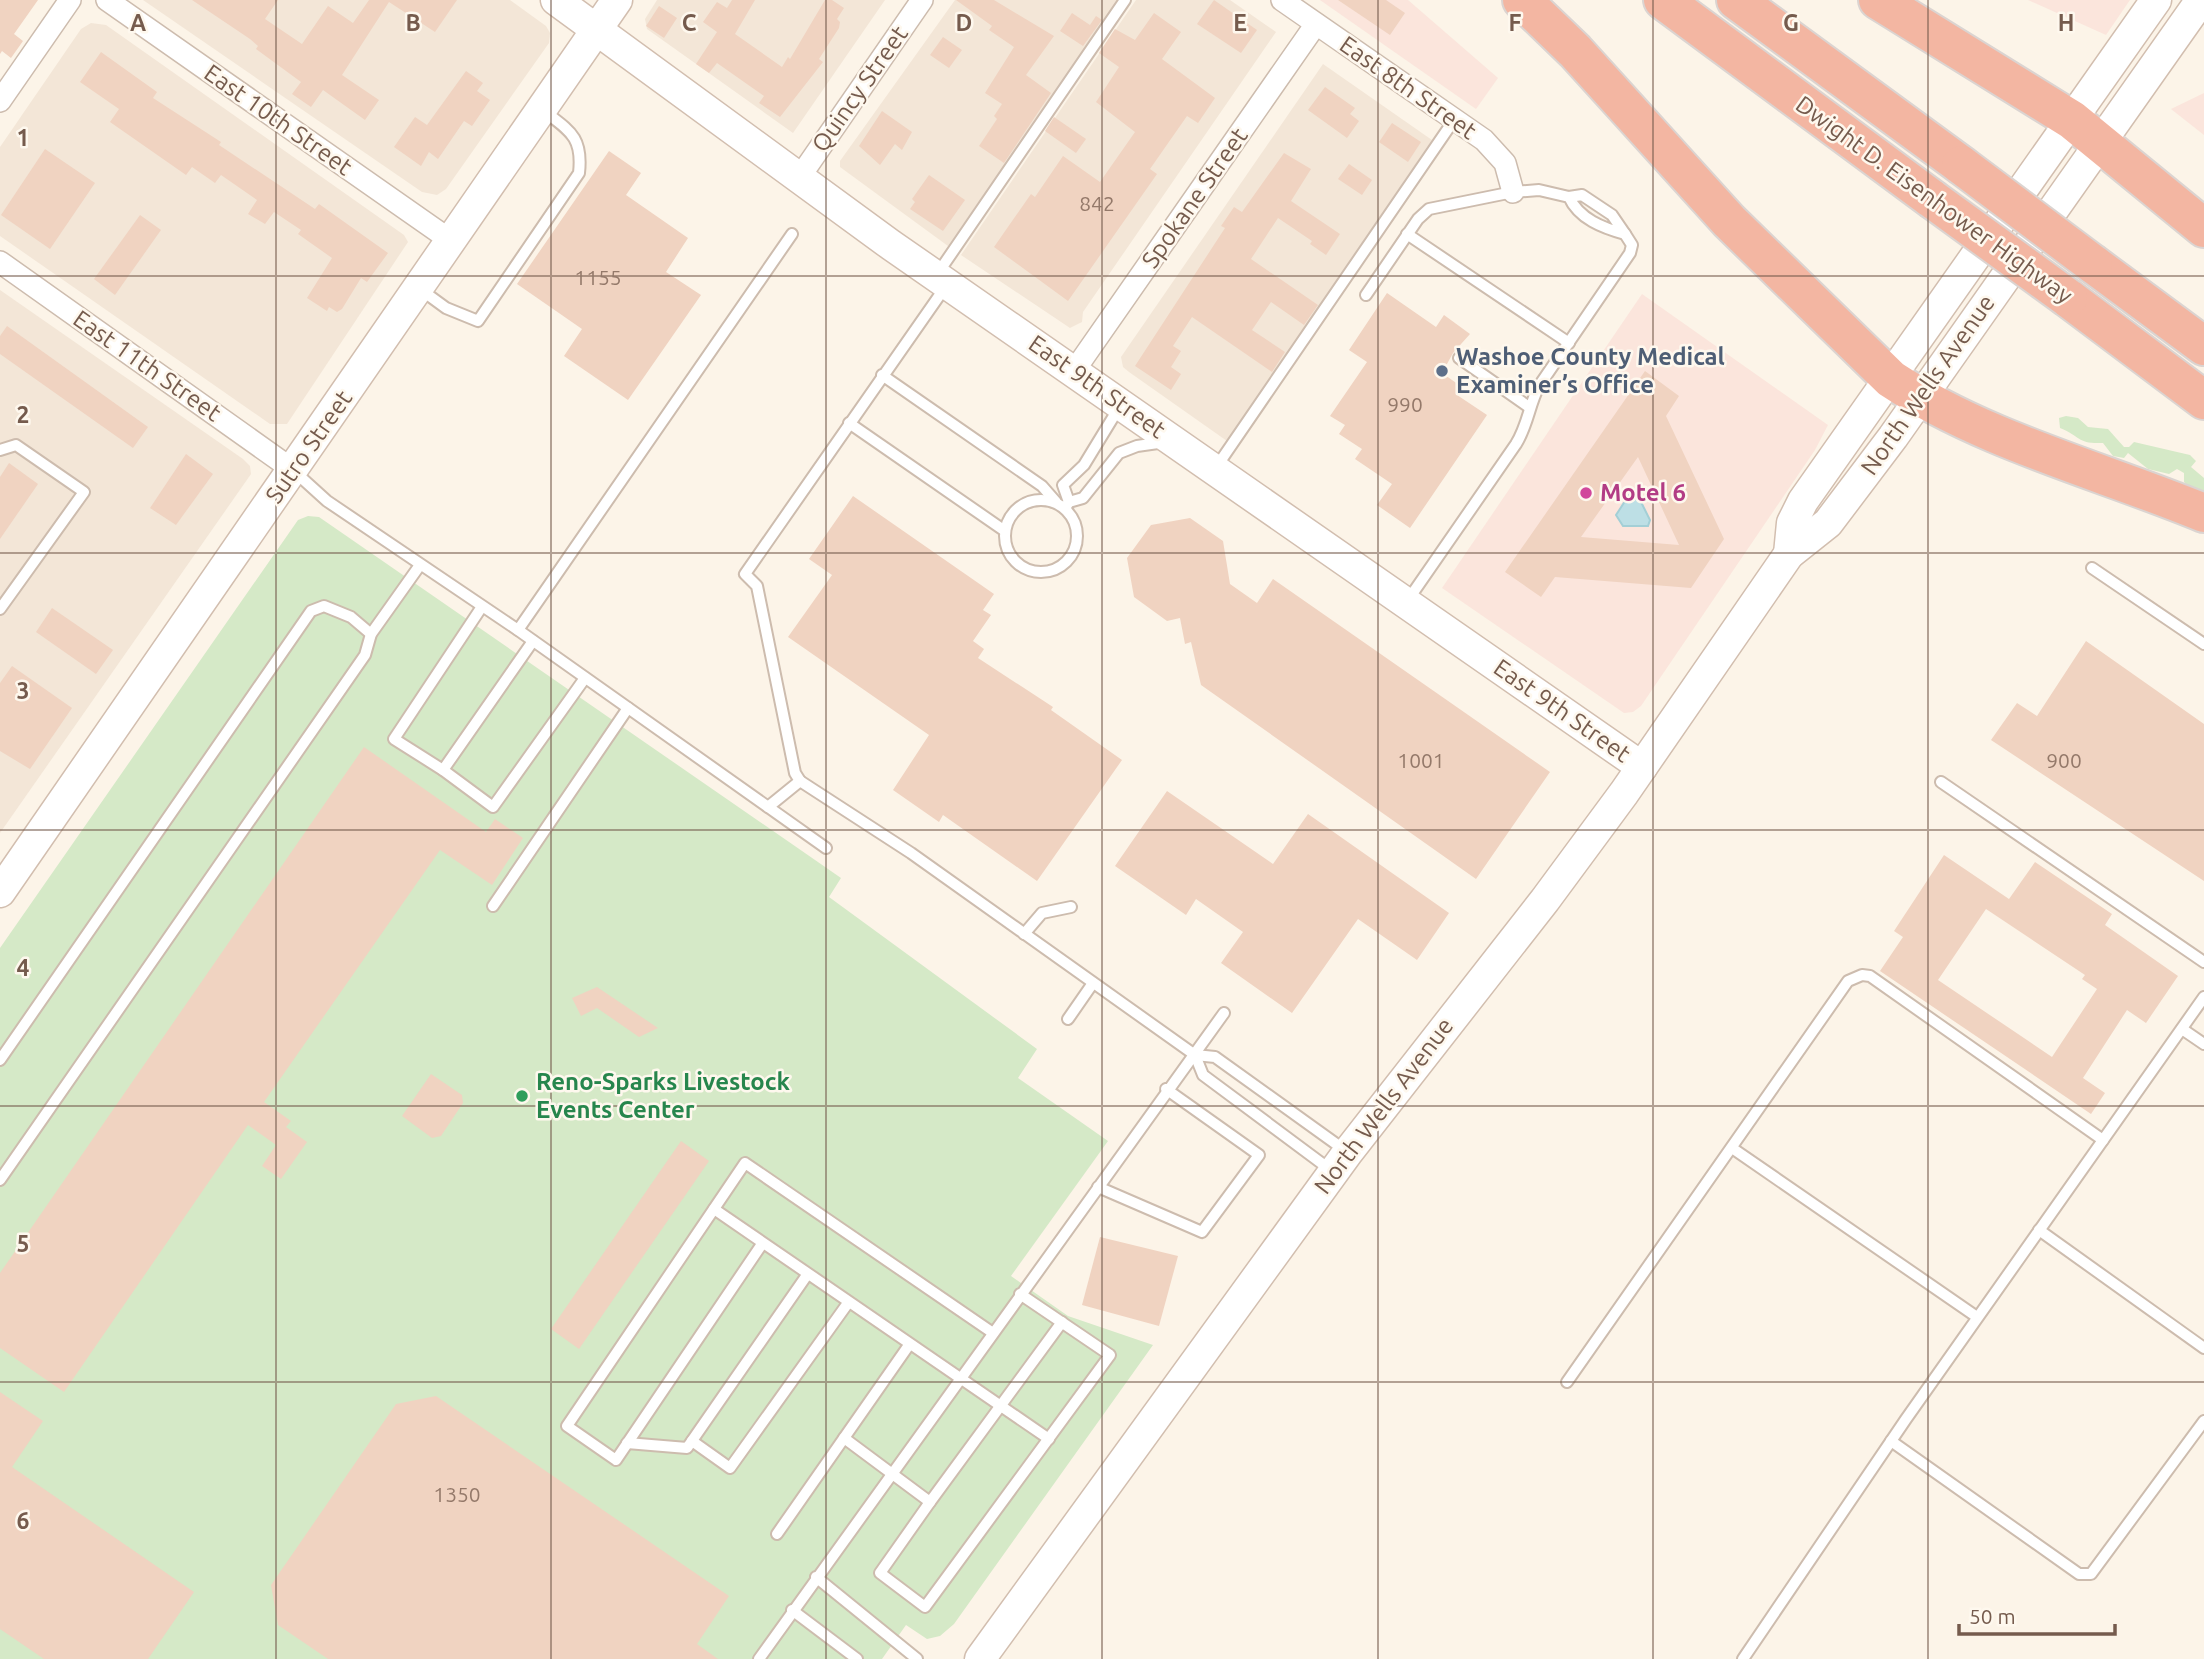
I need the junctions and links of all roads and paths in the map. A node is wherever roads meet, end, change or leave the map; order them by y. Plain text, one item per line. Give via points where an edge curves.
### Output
1 (70, 0) edge
2 (107, 0) edge
3 (556, 0) edge
4 (617, 0) edge
5 (922, 0) edge
6 (1125, 0) edge
7 (1282, 0) edge
8 (1522, 0) edge
9 (1663, 0) edge
10 (1736, 0) edge
11 (1878, 0) edge
12 (2156, 0) edge
13 (2200, 10) edge
14 (1316, 24) junction
15 (598, 29) junction
16 (0, 101) edge
17 (541, 109) junction
18 (1454, 120) junction
19 (2086, 131) junction
20 (799, 178) junction
21 (1513, 192) junction
22 (2204, 228) edge
23 (792, 234) dead end
24 (1407, 234) junction
25 (450, 240) junction
26 (0, 262) edge
27 (942, 280) junction
28 (418, 288) junction
29 (1366, 295) dead end
30 (1569, 343) junction
31 (2204, 346) edge
32 (1459, 358) dead end
33 (1074, 371) junction
34 (882, 375) junction
35 (1905, 389) junction
36 (2204, 400) edge
37 (1121, 404) junction
38 (1530, 407) junction
39 (849, 423) junction
40 (1174, 441) junction
41 (0, 450) edge
42 (1215, 469) junction
43 (293, 470) junction
44 (1064, 504) junction
45 (2204, 513) edge
46 (1005, 531) junction
47 (420, 565) junction
48 (2092, 568) dead end
49 (1406, 603) junction
50 (481, 608) junction
51 (0, 609) edge
52 (518, 630) junction
53 (371, 634) junction
54 (533, 641) junction
55 (2204, 644) edge
56 (585, 678) junction
57 (628, 708) junction
58 (1642, 767) junction
59 (443, 770) junction
60 (800, 781) junction
61 (1941, 782) dead end
62 (768, 807) junction
63 (826, 848) dead end
64 (0, 892) edge
65 (493, 906) dead end
66 (1071, 907) dead end
67 (1024, 934) junction
68 (2204, 962) edge
69 (1093, 983) junction
70 (2204, 997) edge
71 (1224, 1013) dead end
72 (1068, 1018) dead end
73 (2182, 1029) junction
74 (2204, 1044) edge
75 (1195, 1055) junction
76 (0, 1060) edge
77 (1166, 1089) junction
78 (2103, 1140) junction
79 (1732, 1148) junction
80 (1341, 1162) junction
81 (0, 1180) edge
82 (1098, 1187) junction
83 (714, 1209) junction
84 (2039, 1230) junction
85 (762, 1244) junction
86 (807, 1275) junction
87 (1020, 1294) junction
88 (848, 1304) junction
89 (1977, 1317) junction
90 (1062, 1322) junction
91 (993, 1332) junction
92 (909, 1345) junction
93 (2204, 1348) edge
94 (960, 1380) junction
95 (1567, 1382) dead end
96 (1000, 1406) junction
97 (2204, 1421) edge
98 (844, 1438) junction
99 (1049, 1439) junction
100 (691, 1441) junction
101 (1891, 1441) junction
102 (627, 1443) junction
103 (892, 1474) junction
104 (930, 1502) junction
105 (777, 1534) dead end
106 (816, 1577) junction
107 (792, 1610) junction
108 (759, 1659) edge
109 (857, 1659) edge
110 (917, 1659) edge
111 (980, 1659) edge
112 (1743, 1659) edge

1 - 16 street
2 - 25 street, East 10th Street
3 - 15 street, East 9th Street
4 - 15 street, Sutro Street
5 - 20 street, Quincy Street
6 - 27 lane
7 - 14 street, East 8th Street
8 - 35 highway via 1575,51 1738,230
9 - 36 highway, Dwight D. Eisenhower Highway, bridge
10 - 31 highway, Dwight D. Eisenhower Highway, bridge
11 - 19 highway
12 - 19 street, North Wells Avenue
13 - 19 street, North Wells Avenue
14 - 18 street, East 8th Street
14 - 33 street, Spokane Street
15 - 17 street, Sutro Street
15 - 20 street, East 9th Street
17 - 25 street, Sutro Street
17 - 28 lane via 574,134 579,173 478,321 446,308
18 - 21 street, East 8th Street via 1497,152
18 - 42 lane
19 - 22 highway
19 - 35 street, North Wells Avenue
20 - 27 street, East 9th Street
21 - 24 lane via 1429,209
21 - 30 lane via 1539,190 1569,197 1574,208 1603,228 1625,234 1632,245
23 - 52 lane
24 - 29 lane
24 - 30 lane
25 - 28 street, Sutro Street
26 - 43 street, East 11th Street
27 - 33 street, East 9th Street
27 - 34 lane
28 - 43 street, Sutro Street
30 - 38 lane
32 - 38 lane
33 - 37 street, East 9th Street
34 - 39 lane
34 - 44 lane
35 - 45 highway via 2021,443
35 - 58 street, North Wells Avenue via 1828,523 1789,554
37 - 40 street, East 9th Street
37 - 44 lane via 1084,465 1063,485
38 - 49 lane via 1525,430
39 - 46 lane
39 - 60 lane via 745,574 757,586
40 - 42 street, East 9th Street
40 - 44 lane via 1119,453 1083,498
41 - 51 lane via 16,445 84,492
42 - 49 street, East 9th Street
43 - 47 lane via 327,501
43 - 64 street, Sutro Street
44 - 46 lane via 1045,499 1023,504 1008,520
44 - 46 lane via 1073,517 1077,541 1065,563 1055,570 1019,565 1005,544
47 - 50 lane
47 - 53 lane
48 - 55 lane
49 - 58 street, East 9th Street
50 - 52 lane
50 - 59 lane via 394,739
52 - 54 lane
53 - 76 lane via 351,617 324,606 311,611
53 - 81 lane via 365,655
54 - 56 lane
54 - 59 lane
56 - 57 lane
56 - 59 lane via 493,807
57 - 62 lane
57 - 65 lane
58 - 80 street, North Wells Avenue
60 - 62 lane
60 - 67 lane via 911,852
61 - 68 lane
62 - 63 lane
66 - 67 lane via 1042,913
67 - 69 lane
69 - 72 lane
69 - 75 lane
70 - 73 lane
71 - 75 lane
73 - 74 lane
73 - 78 lane
75 - 77 lane
75 - 80 lane via 1215,1058
75 - 80 lane via 1203,1076
77 - 82 lane
77 - 82 lane via 1259,1155 1202,1233
78 - 79 lane via 1870,976 1862,975 1848,981
78 - 84 lane
79 - 89 lane
79 - 95 lane
80 - 111 street, North Wells Avenue
82 - 87 lane
83 - 85 lane
83 - 91 lane via 745,1163
83 - 102 lane via 566,1426 616,1460
84 - 89 lane
84 - 93 lane
85 - 86 lane
85 - 102 lane
86 - 88 lane
86 - 100 lane
87 - 90 lane
87 - 91 lane
88 - 92 lane
88 - 100 lane via 730,1468
89 - 101 lane
90 - 96 lane
90 - 99 lane via 1110,1355
91 - 94 lane
92 - 94 lane
92 - 98 lane
94 - 96 lane
94 - 103 lane
96 - 99 lane
96 - 104 lane
97 - 101 lane via 2091,1574 2080,1574
98 - 103 lane
98 - 105 lane
99 - 104 lane via 925,1607 880,1573
100 - 102 lane via 687,1448
101 - 112 lane
103 - 104 lane
103 - 106 lane
106 - 107 lane
106 - 110 lane
107 - 108 lane
107 - 109 lane

